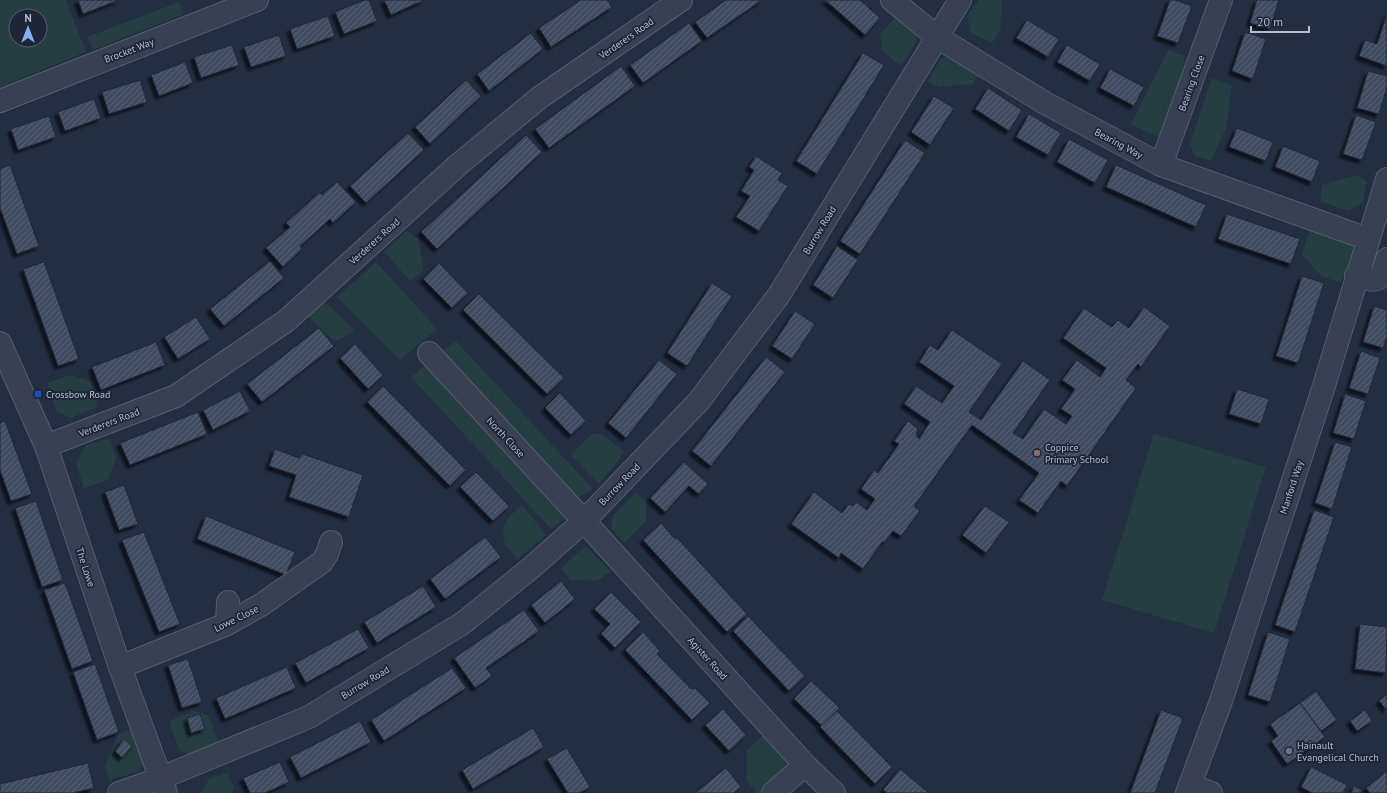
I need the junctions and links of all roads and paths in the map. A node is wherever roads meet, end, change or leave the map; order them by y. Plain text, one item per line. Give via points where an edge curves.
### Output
1 (257, 0) edge
2 (681, 0) edge
3 (892, 0) edge
4 (960, 0) edge
5 (1221, 0) edge
6 (937, 36) junction
7 (0, 101) edge
8 (1161, 165) junction
9 (1386, 185) edge
10 (1368, 239) junction
11 (1387, 259) edge
12 (1356, 276) junction
13 (0, 343) edge
14 (429, 354) dead end
15 (46, 446) junction
16 (584, 521) junction
17 (331, 542) dead end
18 (228, 602) dead end
19 (227, 624) junction
20 (120, 667) junction
21 (805, 765) junction
22 (163, 786) edge
23 (1188, 789) edge
24 (120, 793) edge
25 (773, 793) edge
26 (834, 793) edge
27 (1211, 793) edge

1 - 7 street, Brocket Way
2 - 15 street, Verderers Road via 533,103 458,165 286,321 176,396
3 - 6 street, Bearing Way
4 - 6 street, Burrow Road
5 - 8 street, Bearing Close
6 - 8 street, Bearing Way via 1045,103
6 - 16 street, Burrow Road via 779,295 699,401
8 - 10 street, Bearing Way
9 - 10 street, Manford Way
10 - 12 street, Manford Way
11 - 12 street via 1382,276 1378,279
12 - 23 street, Manford Way via 1323,389 1226,686
13 - 15 street, The Lowe
14 - 16 street, North Close
15 - 20 street, The Lowe
16 - 21 street, Agister Road
16 - 22 street, Burrow Road via 463,622 308,717
17 - 19 street, Lowe Close via 322,562 261,606
18 - 19 street
19 - 20 street, Lowe Close
20 - 22 street, The Lowe
21 - 25 street
21 - 26 street, Agister Road
22 - 24 street, Burrow Road
23 - 27 street

